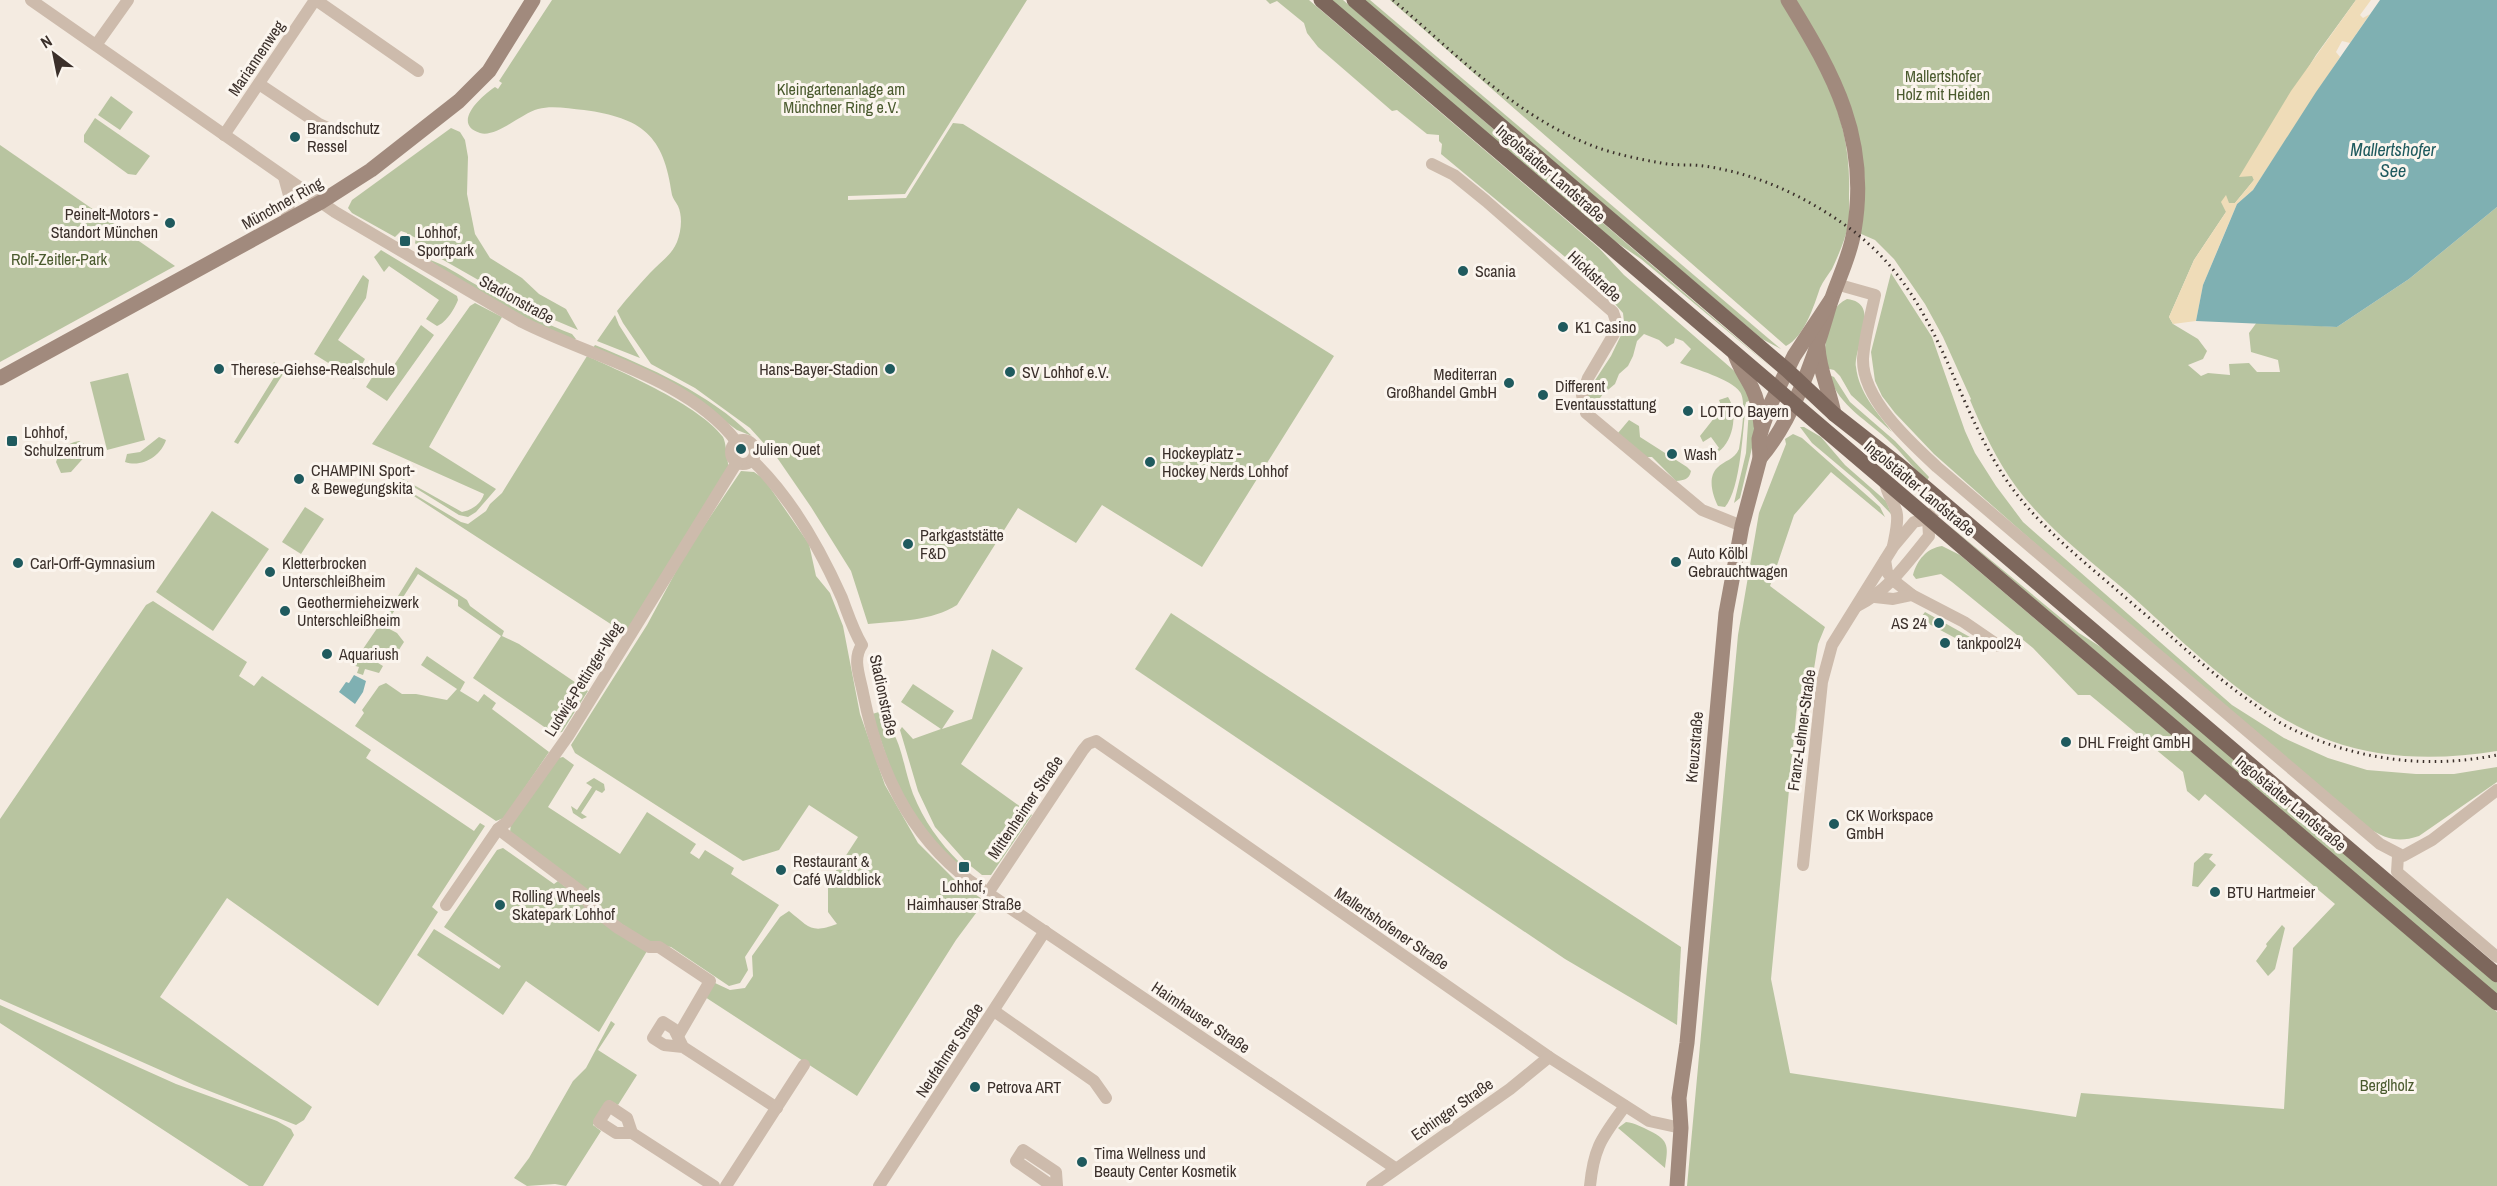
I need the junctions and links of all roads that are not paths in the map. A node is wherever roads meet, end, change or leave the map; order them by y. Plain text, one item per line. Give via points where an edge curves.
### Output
1 (31, 0) edge
2 (128, 0) edge
3 (315, 0) edge
4 (533, 0) edge
5 (1321, 0) edge
6 (1354, 0) edge
7 (1788, 0) edge
8 (96, 45) junction
9 (418, 71) dead end
10 (259, 84) junction
11 (332, 130) dead end
12 (224, 135) junction
13 (1432, 164) dead end
14 (284, 177) junction
15 (321, 202) junction
16 (286, 222) junction
17 (1836, 284) junction
18 (1831, 300) junction
19 (1818, 344) junction
20 (1735, 354) junction
21 (1787, 370) junction
22 (0, 378) edge
23 (1801, 384) junction
24 (1777, 390) junction
25 (1792, 404) junction
26 (1834, 414) junction
27 (1762, 428) junction
28 (736, 441) junction
29 (1760, 458) junction
30 (752, 460) junction
31 (736, 462) junction
32 (1885, 482) junction
33 (1942, 502) junction
34 (1928, 519) junction
35 (1742, 526) junction
36 (1893, 547) junction
37 (1885, 560) junction
38 (1893, 580) junction
39 (1867, 585) junction
40 (1912, 595) junction
41 (1875, 597) junction
42 (1857, 606) junction
43 (1999, 646) dead end
44 (1092, 741) joint
45 (2497, 790) edge
46 (498, 829) junction
47 (2398, 856) junction
48 (1803, 865) dead end
49 (988, 893) junction
50 (446, 905) dead end
51 (1045, 932) junction
52 (2497, 957) edge
53 (2497, 975) edge
54 (2497, 1003) edge
55 (994, 1011) junction
56 (1549, 1057) junction
57 (804, 1065) dead end
58 (1106, 1098) dead end
59 (1625, 1106) junction
60 (777, 1108) junction
61 (1681, 1128) junction
62 (632, 1133) dead end
63 (1395, 1168) junction
64 (714, 1186) edge
65 (726, 1186) edge
66 (879, 1186) edge
67 (1372, 1186) edge
68 (1590, 1186) edge
69 (1677, 1186) edge

1 - 8 street, Stadionstraße
2 - 8 street
3 - 9 street
3 - 10 street, Mariannenweg
4 - 15 main road, Münchner Ring via 489,71 459,101 371,170
5 - 20 main road, Ingolstädter Landstraße
6 - 21 main road, Ingolstädter Landstraße
7 - 17 main road via 1822,56 1850,122 1858,174 1854,232
8 - 12 street, Stadionstraße
10 - 11 street
10 - 12 street, Mariannenweg
12 - 14 street, Stadionstraße
13 - 35 street, Hicklstraße via 1454,175 1486,201 1613,312 1617,327 1582,395 1586,413 1702,510
14 - 15 street, Stadionstraße
14 - 16 street via 290,199
15 - 16 main road, Münchner Ring
15 - 28 street, Stadionstraße via 522,322 670,388 698,406
16 - 22 main road, Münchner Ring
17 - 18 main road
17 - 47 street, Ingolstädter Landstraße via 1875,295 1863,358 1865,379 1900,430 1937,467 2152,652
18 - 19 main road, Kreuzstraße
18 - 21 main road, Kreuzstraße
19 - 23 main road, Kreuzstraße
19 - 26 main road via 1819,363
20 - 24 main road, Ingolstädter Landstraße
20 - 27 main road, Kreuzstraße via 1757,401
21 - 23 main road, Ingolstädter Landstraße
21 - 24 main road, Kreuzstraße
23 - 25 main road, Kreuzstraße
23 - 26 main road, Ingolstädter Landstraße
24 - 25 main road, Ingolstädter Landstraße
24 - 27 main road, Kreuzstraße
25 - 29 main road, Kreuzstraße
25 - 32 main road, Ingolstädter Landstraße
26 - 33 main road, Ingolstädter Landstraße
27 - 29 main road, Kreuzstraße
28 - 30 street, Stadionstraße via 752,443 756,451
28 - 31 street via 731,452
29 - 35 main road, Kreuzstraße
30 - 31 street
30 - 49 street, Stadionstraße via 801,522 842,598 862,645 856,657 865,705 898,800 933,848
31 - 46 street, Ludwig-Pettinger-Weg via 568,736
32 - 34 main road, Ingolstädter Landstraße
32 - 36 street via 1898,516
33 - 34 street, Franz-Lehner-Straße
33 - 53 main road, Ingolstädter Landstraße
34 - 36 street, Franz-Lehner-Straße via 1914,522
34 - 38 street, Franz-Lehner-Straße via 1929,536
34 - 54 main road, Ingolstädter Landstraße
35 - 61 main road, Kreuzstraße via 1725,614 1687,1043 1690,1099
36 - 37 street, Franz-Lehner-Straße
37 - 38 street
37 - 39 street, Franz-Lehner-Straße
38 - 40 street
38 - 41 street, Franz-Lehner-Straße
39 - 41 street
39 - 42 street, Franz-Lehner-Straße
40 - 41 street, Franz-Lehner-Straße
40 - 43 street via 1964,622
41 - 42 street, Franz-Lehner-Straße
42 - 48 street, Franz-Lehner-Straße via 1832,645 1822,682
44 - 49 street, Mittenheimer Straße
44 - 56 street, Mallertshofener Straße via 1100,742
45 - 47 street via 2425,844
46 - 50 street, Ludwig-Pettinger-Weg
46 - 60 street via 583,893 591,907 618,928 649,947 659,947 710,981 680,1041
47 - 52 street via 2397,872
49 - 51 street, Haimhauser Straße
51 - 55 street, Neufahrner Straße
51 - 63 street, Haimhauser Straße
55 - 58 street via 1094,1081
55 - 66 street, Neufahrner Straße
56 - 59 street, Mallertshofener Straße
56 - 63 street, Echinger Straße via 1510,1089
57 - 60 street
59 - 61 street, Mallertshofener Straße via 1649,1121
59 - 68 street via 1598,1145
60 - 65 street
61 - 69 main road, Kreuzstraße
62 - 64 street
63 - 67 street, Echinger Straße

